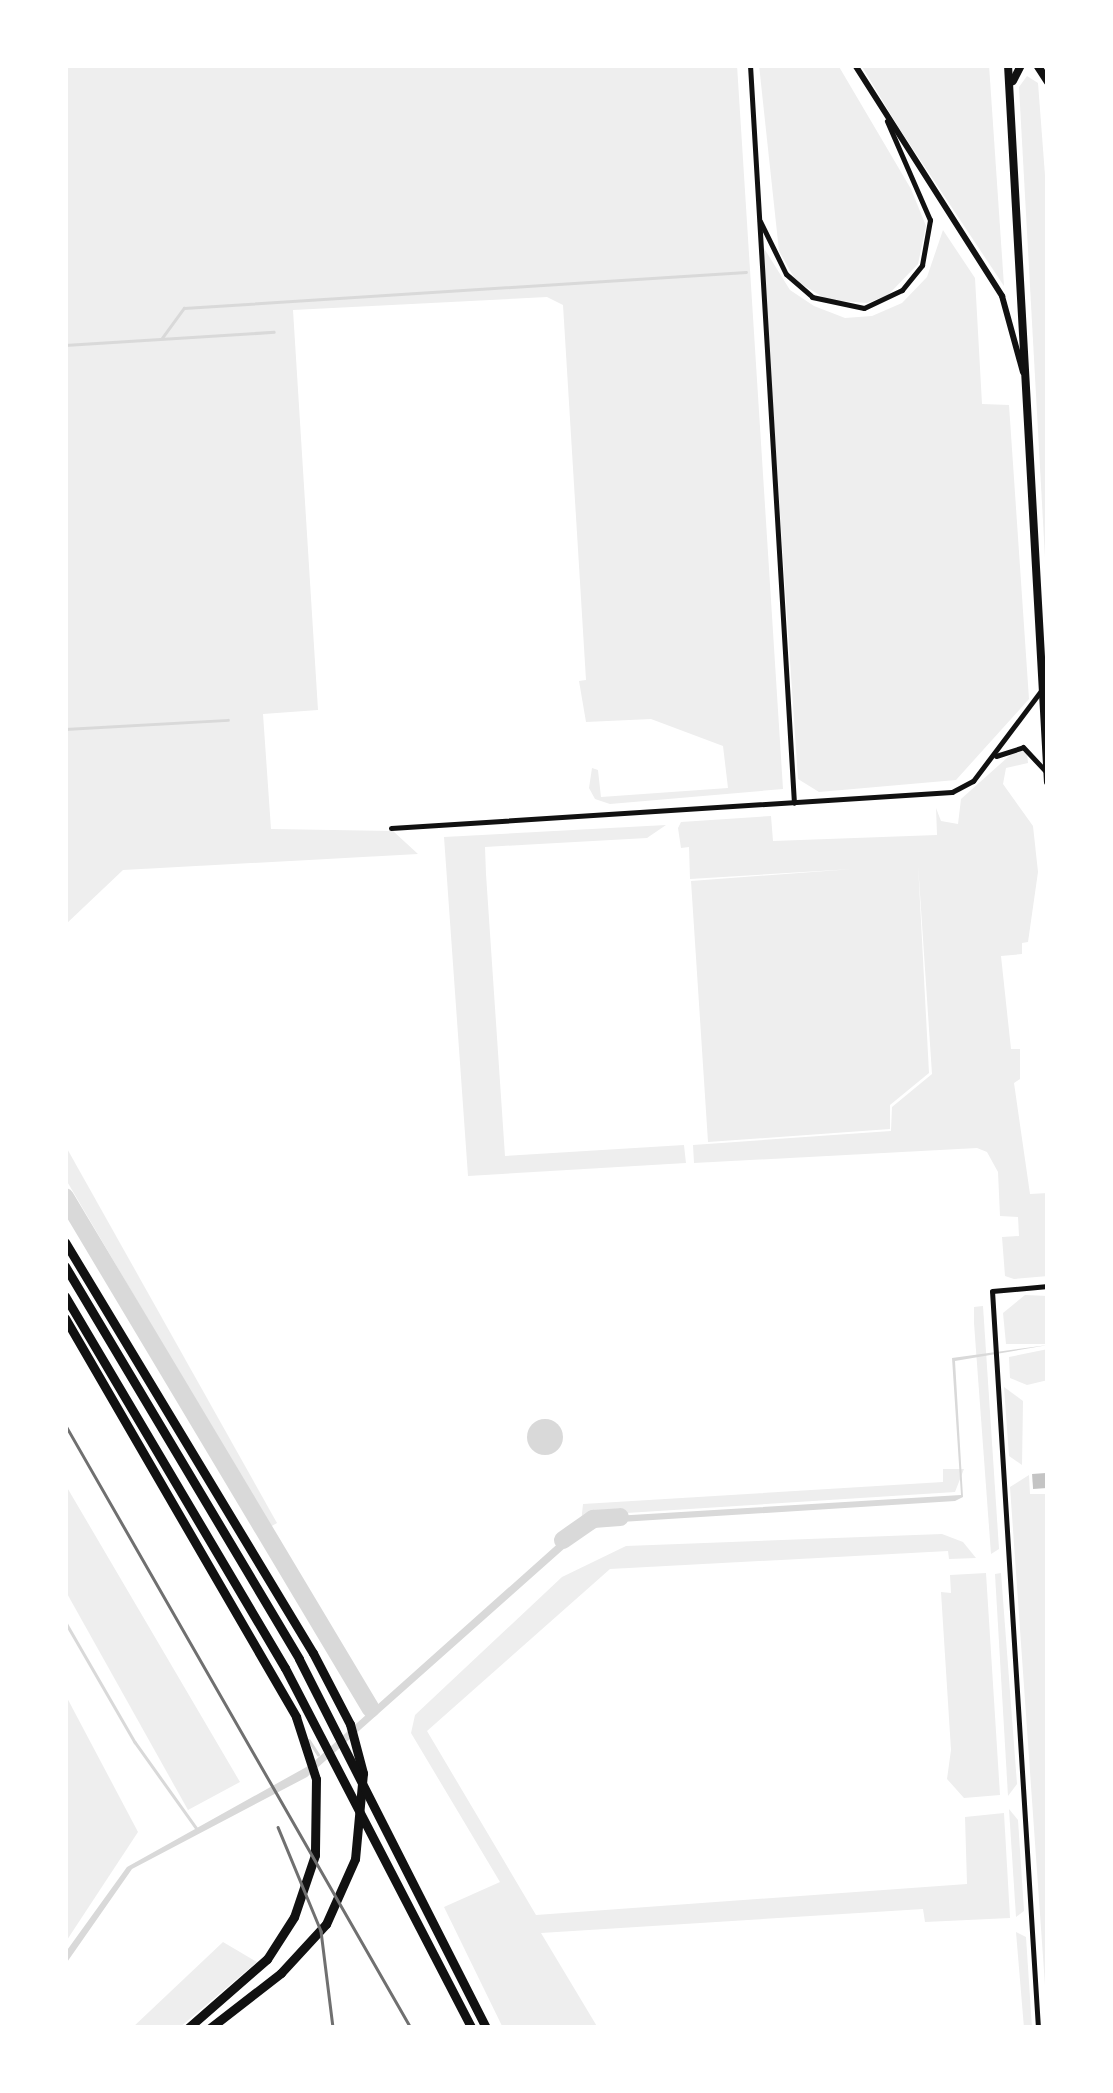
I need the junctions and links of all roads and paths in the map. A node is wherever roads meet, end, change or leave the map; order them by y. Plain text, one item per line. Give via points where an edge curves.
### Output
1 (750, 65) edge
2 (854, 65) edge
3 (1008, 65) edge
4 (1021, 65) edge
5 (1037, 65) edge
6 (1048, 82) edge
7 (1011, 106) junction
8 (887, 121) junction
9 (759, 218) junction
10 (1026, 381) junction
11 (1045, 686) junction
12 (993, 758) junction
13 (1048, 779) edge
14 (794, 803) junction
15 (391, 828) dead end
16 (65, 1242) edge
17 (65, 1266) edge
18 (1047, 1287) edge
19 (65, 1296) edge
20 (65, 1318) edge
21 (188, 2028) edge
22 (210, 2028) edge
23 (472, 2028) edge
24 (486, 2028) edge
25 (1038, 2028) edge

1 - 9 street
2 - 8 main road
3 - 7 highway
4 - 7 highway
5 - 6 highway
7 - 10 highway
8 - 9 street via 930,220 922,266 892,298 851,309 812,298 786,274
8 - 10 main road via 1002,296
9 - 14 street
10 - 11 highway
11 - 12 street
11 - 13 highway
12 - 13 street via 1023,747
12 - 14 street via 952,792
14 - 15 street
16 - 22 highway via 314,1653 358,1750 362,1830 338,1904 280,1972
17 - 24 highway via 300,1658
18 - 25 street via 992,1290
19 - 23 highway via 285,1668
20 - 21 highway via 304,1734 319,1804 315,1855 294,1917 261,1964

